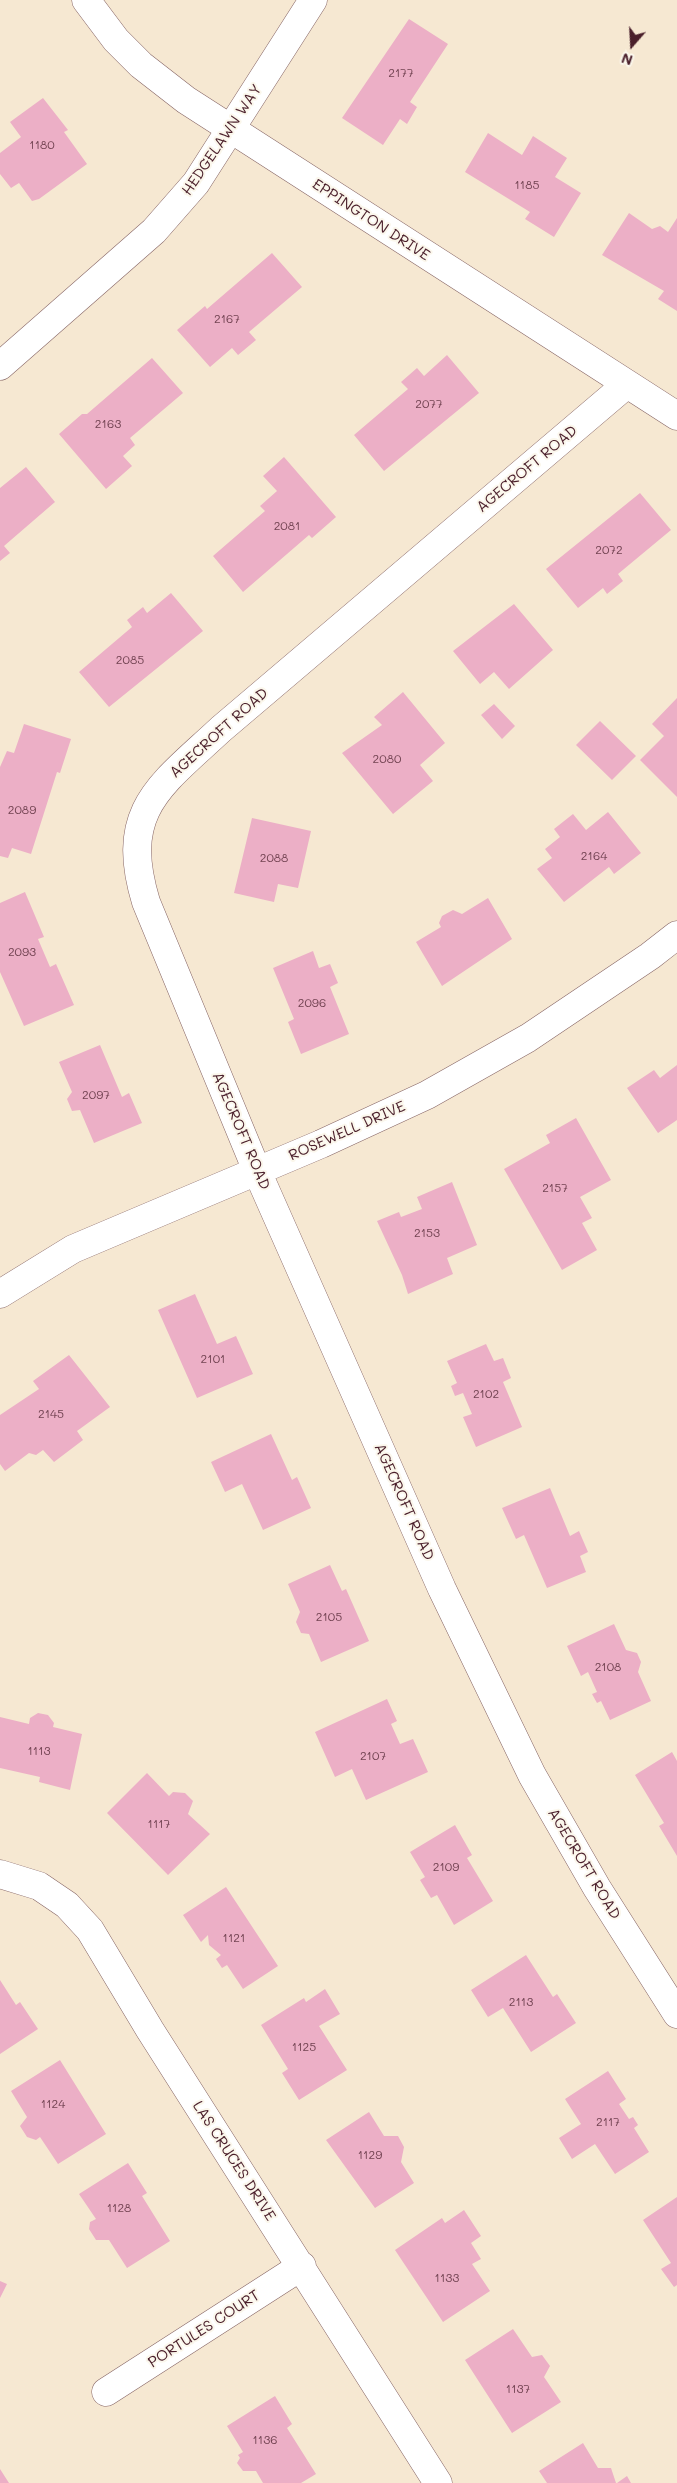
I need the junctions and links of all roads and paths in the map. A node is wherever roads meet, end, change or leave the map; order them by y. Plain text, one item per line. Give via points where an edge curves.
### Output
1 (86, 0) edge
2 (313, 0) edge
3 (232, 128) junction
4 (0, 366) edge
5 (627, 384) junction
6 (677, 416) edge
7 (677, 935) edge
8 (257, 1171) junction
9 (0, 1294) edge
10 (0, 1874) edge
11 (677, 2014) edge
12 (302, 2266) junction
13 (106, 2392) dead end
14 (438, 2483) edge

1 - 3 street, EPPINGTON DRIVE via 116,40 141,65 186,100
2 - 3 street, HEDGELAWN WAY
3 - 4 street, HEDGELAWN WAY via 196,183 154,231
3 - 5 street, EPPINGTON DRIVE
5 - 6 street, EPPINGTON DRIVE
5 - 8 street, AGECROFT ROAD via 221,729 158,788 143,815 136,845 138,876 146,902
7 - 8 street, ROSEWELL DRIVE via 528,1038 426,1095
8 - 9 street, ROSEWELL DRIVE via 73,1249
8 - 11 street, AGECROFT ROAD via 442,1589 532,1775 597,1888
10 - 12 street, LAS CRUCES DRIVE via 38,1886 67,1905 90,1930 150,2030
12 - 13 street, PORTULES COURT
12 - 14 street, LAS CRUCES DRIVE

